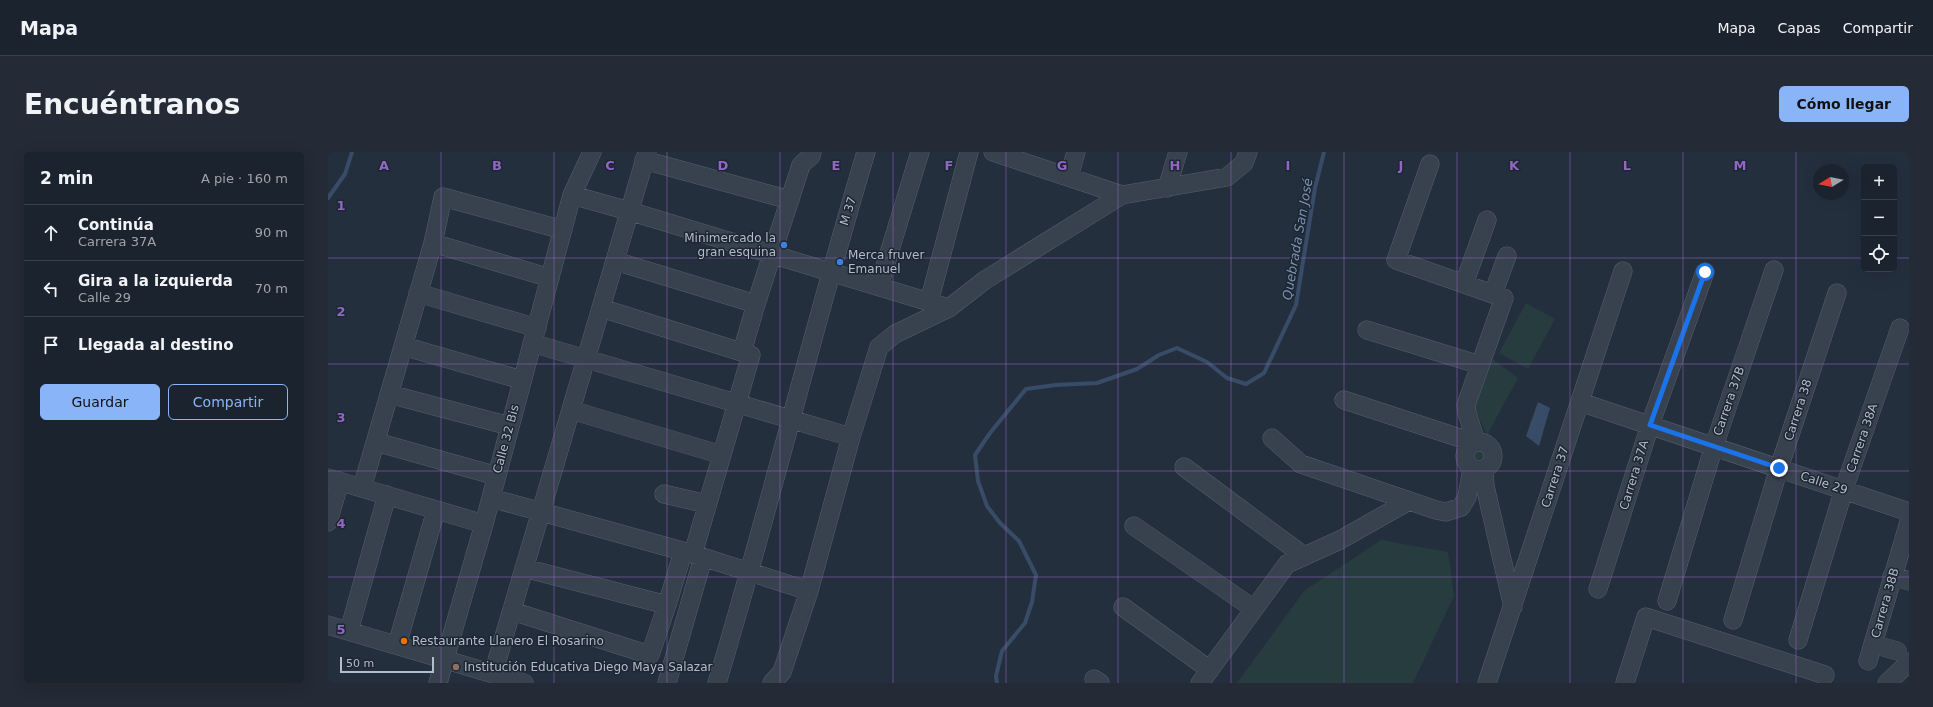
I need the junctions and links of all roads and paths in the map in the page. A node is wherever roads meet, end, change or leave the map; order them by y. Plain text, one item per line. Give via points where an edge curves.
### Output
1 (592, 152) edge
2 (866, 152) edge
3 (920, 152) edge
4 (969, 152) edge
5 (993, 152) edge
6 (1076, 152) edge
7 (1178, 152) edge
8 (1248, 152) edge
9 (807, 153) edge
10 (646, 156) edge
11 (1022, 156) edge
12 (1430, 164) dead end
13 (1069, 177) junction
14 (1167, 188) junction
15 (572, 195) junction
16 (1122, 195) junction
17 (790, 200) junction
18 (629, 211) junction
19 (1487, 220) dead end
20 (563, 230) junction
21 (433, 243) junction
22 (772, 255) junction
23 (1507, 256) dead end
24 (615, 261) junction
25 (1774, 270) dead end
26 (830, 271) junction
27 (1623, 271) dead end
28 (1705, 272) dead end
29 (550, 278) junction
30 (1464, 284) junction
31 (879, 286) junction
32 (418, 293) junction
33 (1837, 293) dead end
34 (1493, 294) junction
35 (929, 302) junction
36 (756, 304) junction
37 (601, 308) junction
38 (949, 308) junction
39 (1900, 328) dead end
40 (1367, 330) dead end
41 (535, 335) junction
42 (403, 346) junction
43 (742, 352) junction
44 (586, 359) junction
45 (1480, 365) junction
46 (522, 380) junction
47 (389, 394) junction
48 (1344, 400) dead end
49 (1580, 402) junction
50 (737, 404) junction
51 (571, 410) junction
52 (790, 419) junction
53 (1650, 425) junction
54 (510, 426) junction
55 (851, 437) junction
56 (1272, 438) dead end
57 (376, 442) junction
58 (1473, 443) junction
59 (1714, 446) junction
60 (722, 455) junction
61 (1184, 467) dead end
62 (1779, 468) junction
63 (1478, 469) junction
64 (496, 476) junction
65 (334, 479) edge
66 (362, 488) junction
67 (1844, 489) junction
68 (664, 494) dead end
69 (387, 495) junction
70 (490, 498) junction
71 (1409, 501) junction
72 (707, 504) junction
73 (436, 510) junction
74 (541, 512) junction
75 (1909, 512) edge
76 (328, 522) edge
77 (1909, 522) edge
78 (484, 524) junction
79 (1134, 526) dead end
80 (693, 555) junction
81 (1304, 556) junction
82 (524, 568) junction
83 (750, 573) junction
84 (1901, 578) edge
85 (1598, 589) dead end
86 (809, 591) junction
87 (1667, 601) dead end
88 (667, 605) junction
89 (1123, 607) dead end
90 (1513, 608) junction
91 (1254, 609) junction
92 (512, 611) junction
93 (1733, 620) dead end
94 (328, 625) edge
95 (349, 631) junction
96 (1798, 640) dead end
97 (1873, 644) junction
98 (397, 645) junction
99 (1903, 656) edge
100 (444, 659) junction
101 (1868, 661) dead end
102 (493, 674) junction
103 (1825, 675) dead end
104 (1205, 676) edge
105 (438, 683) edge
106 (524, 683) edge
107 (667, 683) edge
108 (716, 683) edge
109 (772, 683) edge
110 (1487, 683) edge
111 (1625, 683) edge
112 (1887, 683) edge

1 - 15 street, Calle 32 Bis
2 - 26 street, M 37
3 - 31 street
4 - 35 street
5 - 11 street
6 - 13 street
7 - 14 street
8 - 14 street via 1244,164 1227,177
9 - 17 street
10 - 17 street
10 - 18 street
11 - 13 street
12 - 30 street via 1396,260
13 - 16 street
14 - 16 street
15 - 18 street
15 - 20 street, Calle 32 Bis
16 - 38 street via 985,280
17 - 22 street
18 - 22 street
18 - 24 street
19 - 30 street
20 - 21 street via 443,197
20 - 29 street, Calle 32 Bis
21 - 29 street
21 - 32 street
22 - 26 street
22 - 36 street
23 - 34 street
24 - 36 street
24 - 37 street
25 - 59 street, Carrera 37B
26 - 31 street
26 - 52 street, M 37
27 - 49 street, Carrera 37
28 - 53 street, Carrera 37A
29 - 41 street, Calle 32 Bis
30 - 34 street
31 - 35 street
32 - 41 street
32 - 42 street
33 - 62 street, Carrera 38
34 - 45 street via 1504,298
35 - 38 street
36 - 43 street
37 - 43 street
37 - 44 street
38 - 55 street via 895,334 880,347
39 - 67 street, Carrera 38A
40 - 45 street
41 - 44 street
41 - 46 street, Calle 32 Bis
42 - 46 street
42 - 47 street
43 - 50 street via 751,355
44 - 50 street
44 - 51 street
45 - 58 street via 1466,405
46 - 54 street, Calle 32 Bis
47 - 54 street
47 - 57 street
48 - 58 street
49 - 53 street, Calle 29
49 - 90 street, Carrera 37
50 - 52 street
50 - 60 street
51 - 60 street
51 - 74 street
52 - 55 street
52 - 83 street, M 37
53 - 59 street, Calle 29
53 - 85 street, Carrera 37A
54 - 64 street, Calle 32 Bis
55 - 86 street
56 - 71 street via 1301,464
57 - 64 street
57 - 66 street
58 - 63 street via 1467,448 1466,459
58 - 63 street via 1484,442 1493,452 1490,466
59 - 62 street, Calle 29
59 - 87 street, Carrera 37B
60 - 72 street
61 - 81 street
62 - 67 street, Calle 29
62 - 93 street, Carrera 38
63 - 71 street via 1461,507 1446,512
63 - 90 street via 1485,486
64 - 70 street, Calle 32 Bis
65 - 66 street
65 - 76 street
66 - 69 street
67 - 75 street, Calle 29
67 - 96 street, Carrera 38A
68 - 72 street
69 - 73 street
69 - 95 street
70 - 74 street
70 - 78 street, Calle 32 Bis
71 - 81 street via 1340,540
72 - 80 street
73 - 78 street
73 - 98 street
74 - 80 street
74 - 82 street
77 - 84 street, Carrera 38B
78 - 100 street, Calle 32 Bis
79 - 91 street
80 - 83 street
80 - 88 street
80 - 107 street
81 - 91 street via 1287,564
82 - 88 street
82 - 92 street
83 - 86 street
83 - 108 street, M 37
84 - 97 street, Carrera 38B
86 - 109 street via 782,672
88 - 92 street via 650,655
89 - 104 street
90 - 110 street, Carrera 37
91 - 104 street
92 - 102 street
94 - 95 street
95 - 98 street
97 - 99 street
97 - 101 street, Carrera 38B
98 - 100 street
99 - 112 street
100 - 102 street
100 - 105 street, Calle 32 Bis
102 - 106 street
103 - 111 street via 1646,617

